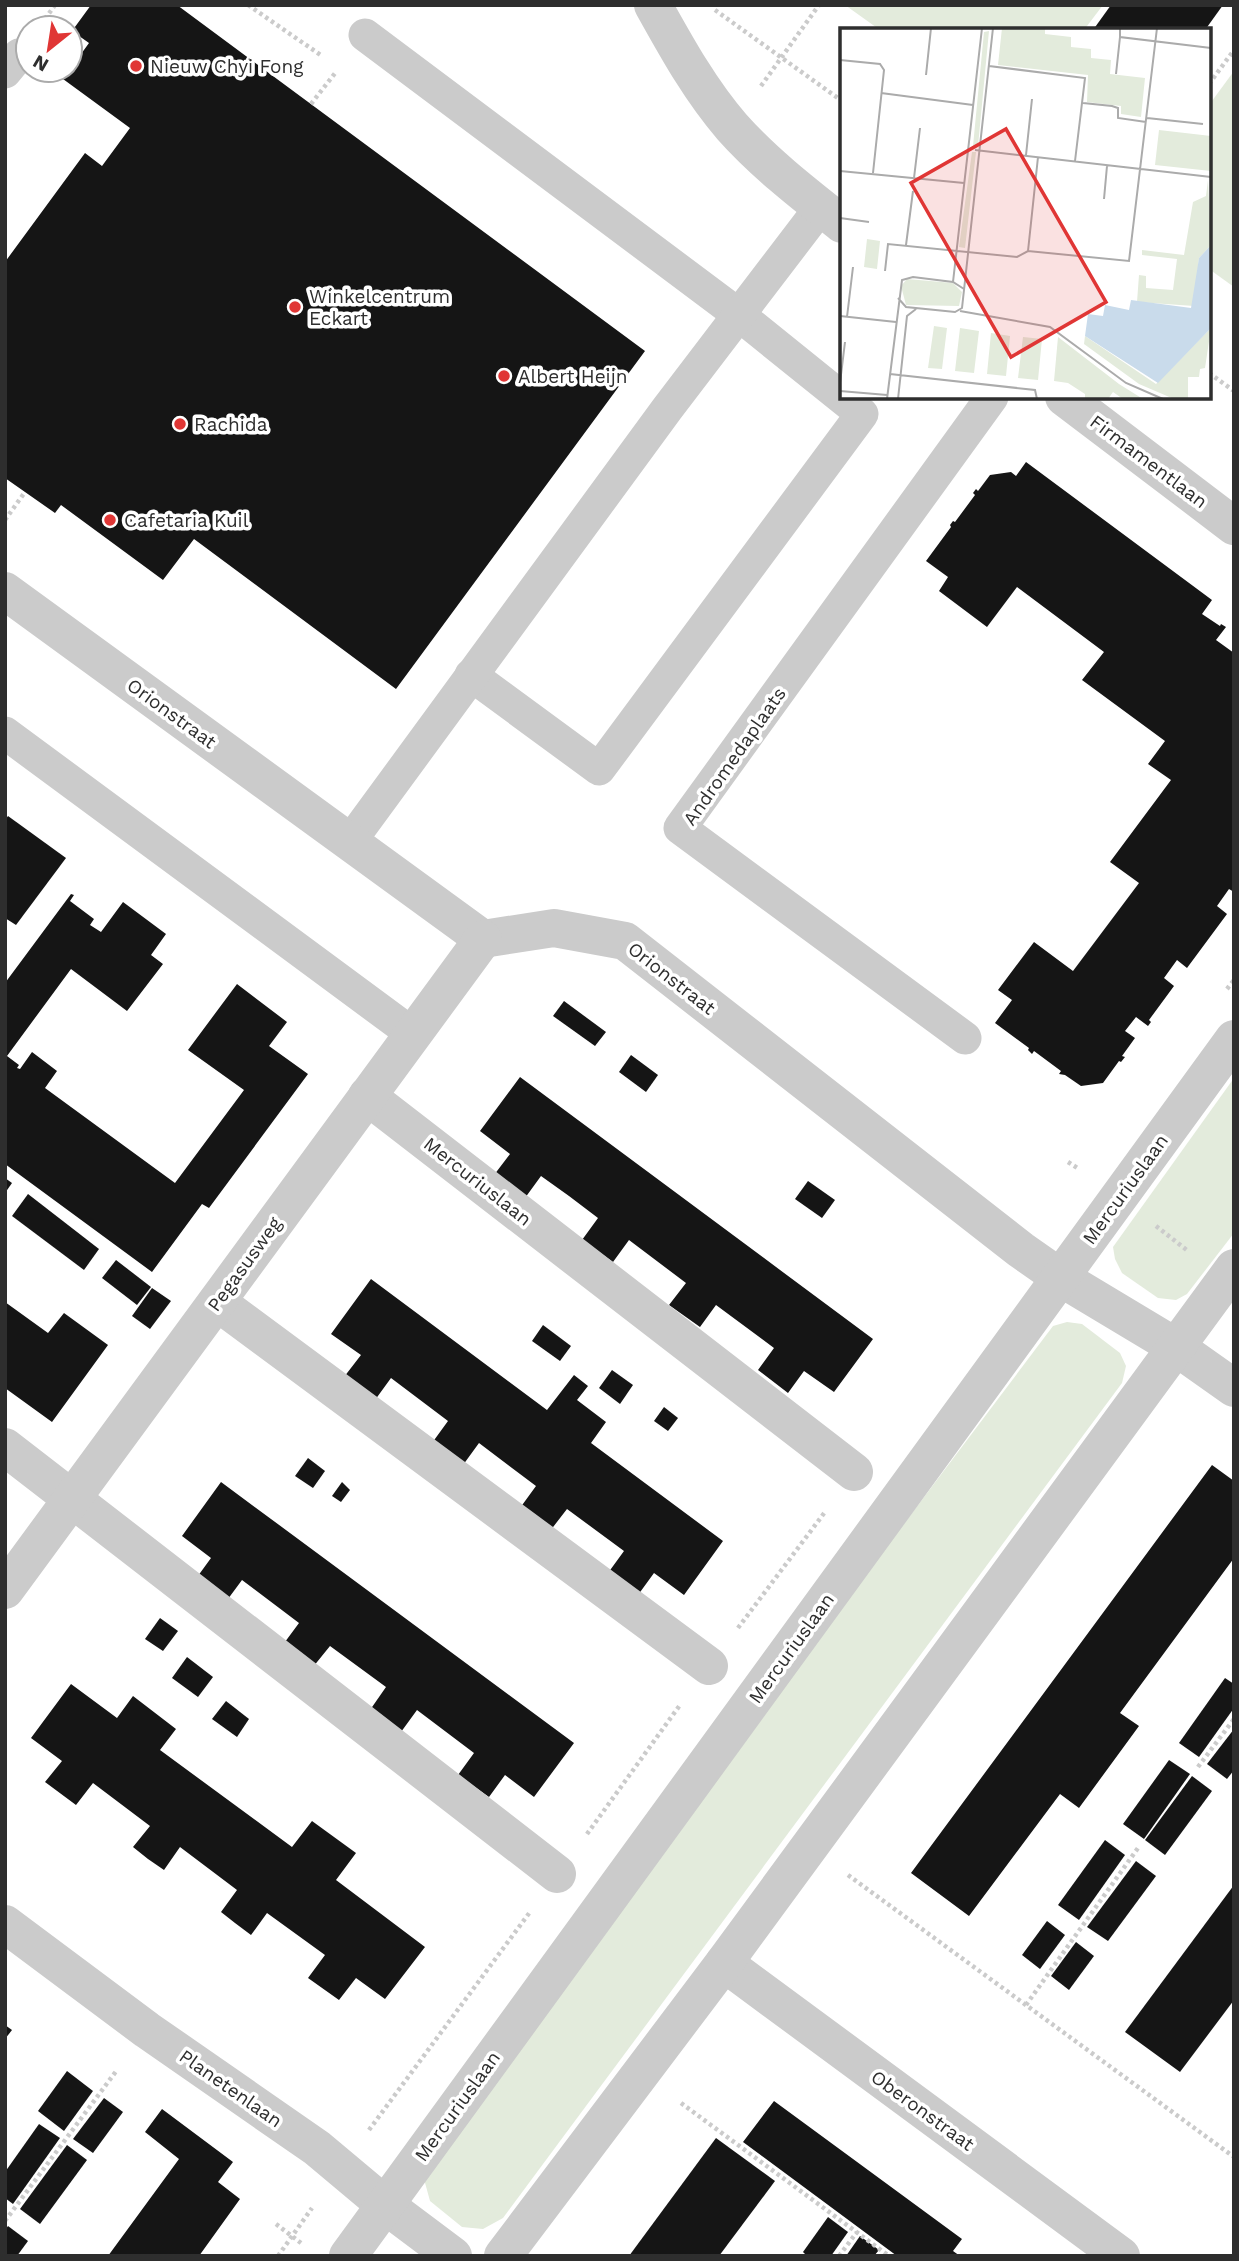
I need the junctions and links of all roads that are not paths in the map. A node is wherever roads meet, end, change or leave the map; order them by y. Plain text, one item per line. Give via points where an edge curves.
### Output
1 (653, 5) edge
2 (365, 34) dead end
3 (831, 215) edge
4 (739, 315) junction
5 (840, 396) edge
6 (843, 399) edge
7 (991, 399) edge
8 (1066, 399) edge
9 (1234, 526) edge
10 (5, 591) edge
11 (471, 675) junction
12 (5, 733) edge
13 (349, 842) junction
14 (483, 939) junction
15 (414, 1035) junction
16 (965, 1038) dead end
17 (1234, 1039) edge
18 (367, 1096) junction
19 (1234, 1268) edge
20 (1061, 1278) junction
21 (217, 1301) junction
22 (1176, 1347) junction
23 (1234, 1388) edge
24 (5, 1447) edge
25 (854, 1472) dead end
26 (73, 1498) junction
27 (5, 1590) edge
28 (709, 1666) dead end
29 (557, 1874) dead end
30 (5, 1924) edge
31 (724, 1963) junction
32 (385, 2205) junction
33 (348, 2256) edge
34 (453, 2256) edge
35 (503, 2256) edge
36 (1121, 2256) edge

1 - 3 street via 692,74 731,126
2 - 4 lane
3 - 4 lane
4 - 5 lane
4 - 11 lane
6 - 11 lane via 862,414 599,769
7 - 16 lane, Andromedaplaats via 680,828
8 - 9 street, Firmamentlaan
10 - 13 street, Orionstraat
11 - 13 lane
12 - 15 lane
13 - 14 street, Orionstraat
14 - 15 street, Pegasusweg
14 - 20 street, Orionstraat via 554,928 625,940
15 - 18 street, Pegasusweg
17 - 20 street, Mercuriuslaan
18 - 21 street, Pegasusweg
18 - 25 street, Mercuriuslaan
19 - 22 street
20 - 22 street, Orionstraat
20 - 32 street, Mercuriuslaan
21 - 26 street, Pegasusweg
21 - 28 street
22 - 23 street, Orionstraat
22 - 31 street
24 - 26 street
26 - 27 street, Pegasusweg
26 - 29 street
30 - 32 street, Planetenlaan via 317,2148
31 - 35 street
31 - 36 street, Oberonstraat
32 - 33 street, Mercuriuslaan
32 - 34 street, Planetenlaan

